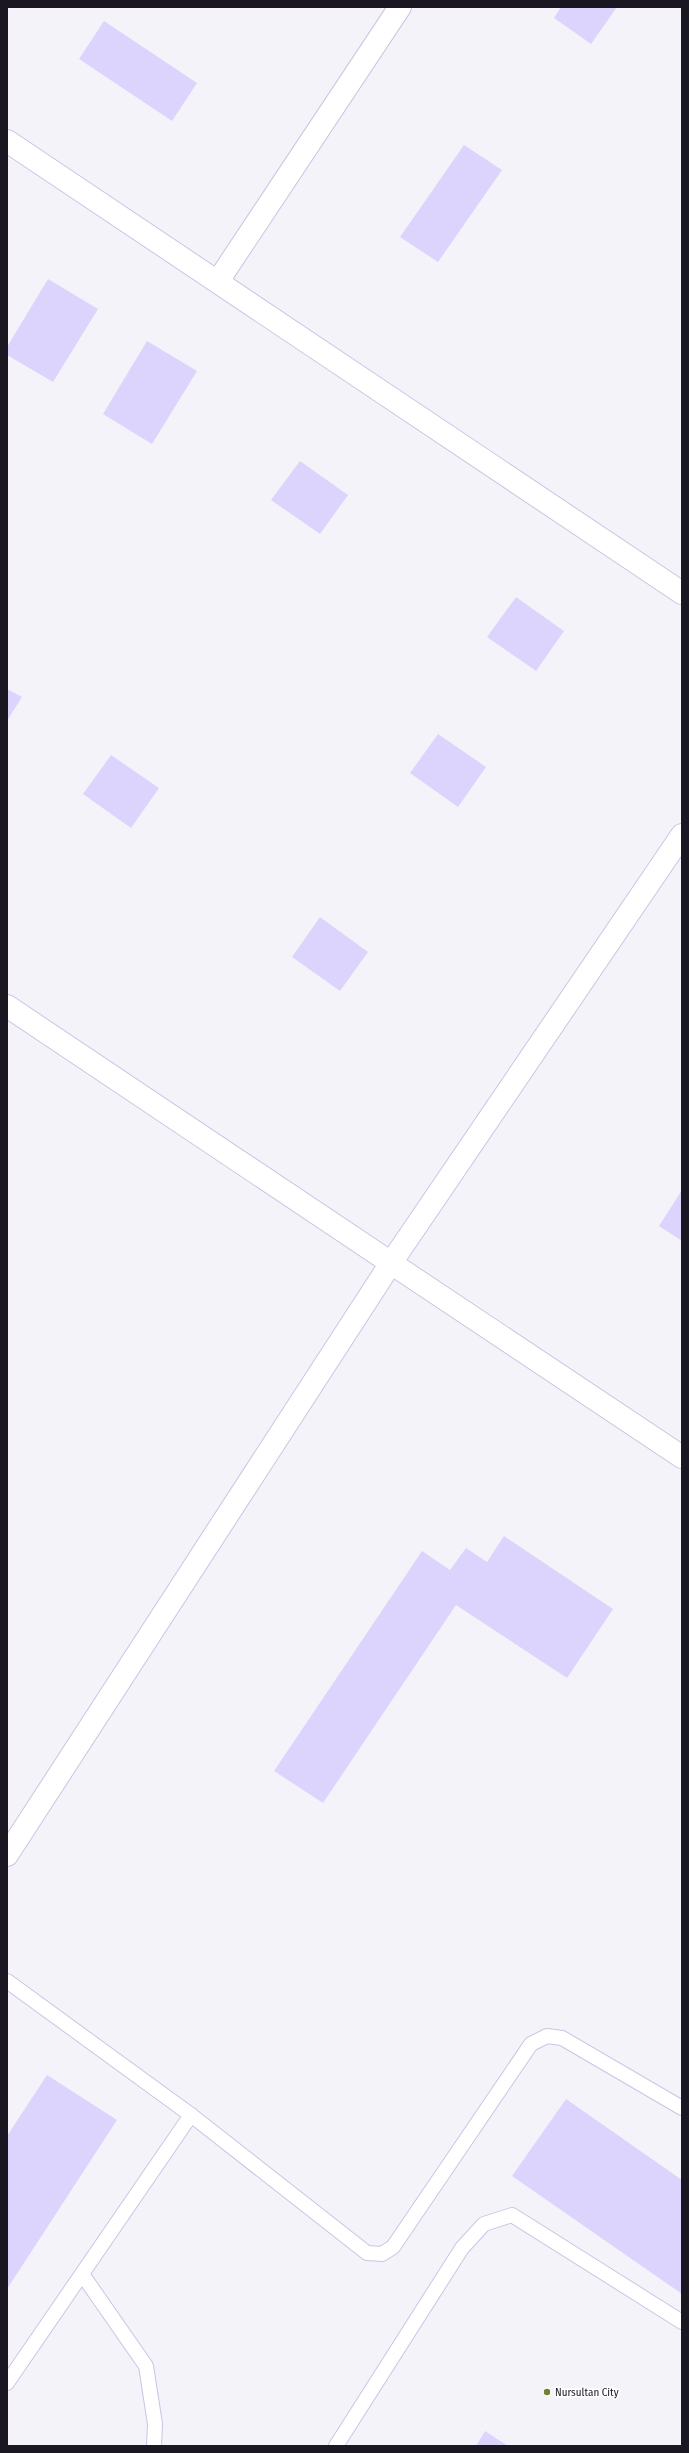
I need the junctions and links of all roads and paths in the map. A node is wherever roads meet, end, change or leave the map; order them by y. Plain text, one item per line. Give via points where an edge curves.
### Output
1 (400, 7) edge
2 (7, 141) edge
3 (218, 281) junction
4 (682, 593) edge
5 (682, 835) edge
6 (7, 1006) edge
7 (391, 1263) junction
8 (682, 1456) edge
9 (7, 1855) edge
10 (7, 1981) edge
11 (682, 2108) edge
12 (191, 2115) junction
13 (82, 2274) junction
14 (682, 2322) edge
15 (7, 2383) edge
16 (154, 2446) edge
17 (336, 2446) edge

1 - 3 street
2 - 3 street
3 - 4 street
5 - 7 street
6 - 7 street
7 - 8 street
7 - 9 street
10 - 12 lane
11 - 12 lane via 562,2038 547,2036 531,2044 393,2247 382,2254 367,2253
12 - 13 lane
13 - 15 lane
13 - 16 lane via 146,2366 155,2424
14 - 17 lane via 512,2215 484,2224 462,2248

